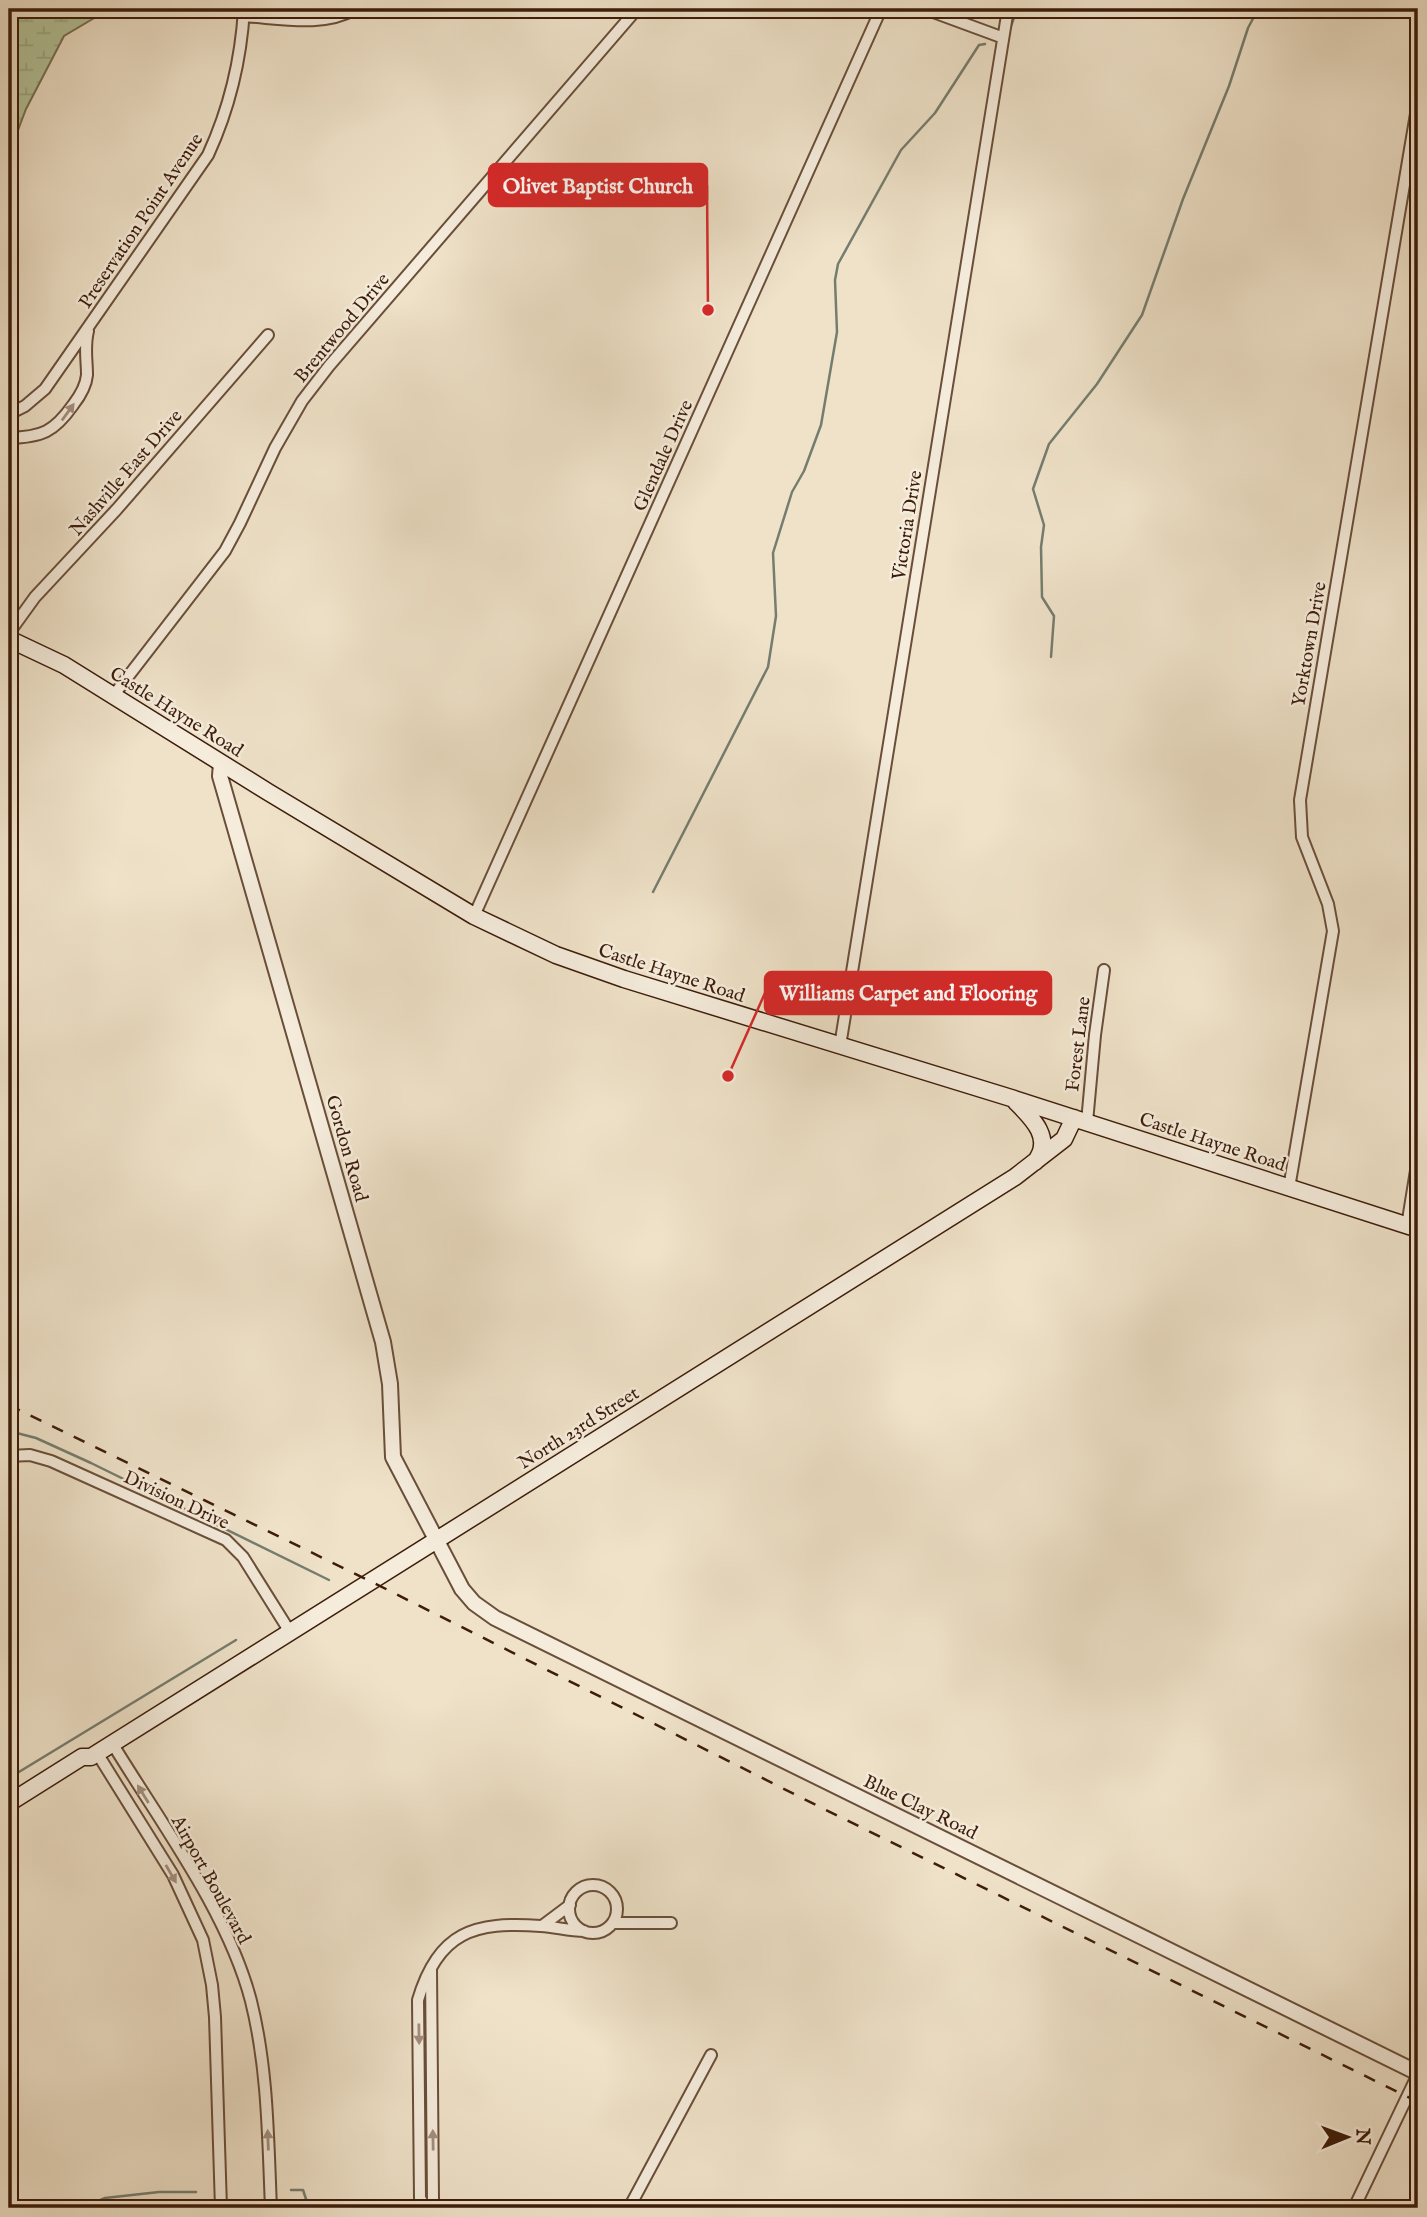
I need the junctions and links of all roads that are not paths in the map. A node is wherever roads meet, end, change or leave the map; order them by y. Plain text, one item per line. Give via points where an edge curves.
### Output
1 (355, 9) edge
2 (637, 9) edge
3 (881, 9) edge
4 (925, 9) edge
5 (1008, 9) edge
6 (244, 12) edge
7 (1001, 37) junction
8 (1418, 102) edge
9 (89, 328) junction
10 (268, 335) dead end
11 (9, 414) edge
12 (9, 439) edge
13 (9, 633) edge
14 (9, 639) edge
15 (113, 696) junction
16 (221, 763) junction
17 (474, 916) junction
18 (1104, 970) dead end
19 (840, 1046) junction
20 (1011, 1098) junction
21 (1080, 1120) junction
22 (1418, 1158) edge
23 (1032, 1165) junction
24 (1289, 1188) junction
25 (1413, 1227) edge
26 (9, 1456) edge
27 (437, 1540) junction
28 (290, 1632) junction
29 (112, 1743) junction
30 (94, 1755) junction
31 (9, 1803) edge
32 (9, 1815) edge
33 (570, 1905) junction
34 (613, 1923) junction
35 (671, 1923) dead end
36 (541, 1926) junction
37 (584, 1931) junction
38 (711, 2056) dead end
39 (1418, 2073) edge
40 (221, 2208) edge
41 (271, 2208) edge
42 (428, 2208) edge
43 (629, 2208) edge
44 (1353, 2208) edge

1 - 6 street via 308,20
2 - 15 street, Brentwood Drive via 302,401 225,551
3 - 17 street, Glendale Drive
4 - 7 street
5 - 7 street, Victoria Drive
6 - 9 street, Preservation Point Avenue via 235,85 208,155
7 - 19 street, Victoria Drive
8 - 24 street, Yorktown Drive via 1300,800 1302,837 1328,904 1333,932
9 - 11 street, Preservation Point Avenue via 45,389
12 -> 9 street, Preservation Point Avenue via 33,437 59,424 78,399 87,376
10 - 13 street, Nashville East Drive via 35,597
14 - 15 main road, Castle Hayne Road via 64,665
15 - 16 main road, Castle Hayne Road
16 - 17 main road, Castle Hayne Road
16 - 27 street, Gordon Road via 220,776 383,1342 393,1457
17 - 19 main road, Castle Hayne Road via 581,965
18 - 21 street, Forest Lane
19 - 20 main road, Castle Hayne Road
20 - 21 main road, Castle Hayne Road
20 - 23 main road via 1033,1118 1042,1137 1040,1156
21 - 23 main road, North 23rd Street
21 - 24 main road, Castle Hayne Road
22 - 25 street
23 - 27 main road, North 23rd Street
24 - 25 main road, Castle Hayne Road
26 - 28 street, Division Drive via 51,1461 226,1540 243,1557
27 - 28 main road, North 23rd Street
27 - 39 street, Blue Clay Road via 467,1596 495,1618
28 - 29 main road, North 23rd Street
29 - 30 main road, North 23rd Street
41 -> 29 street, Airport Boulevard via 262,2064 243,1978 206,1895
30 - 31 main road, North 23rd Street via 82,1757
30 - 32 main road, North 23rd Street via 87,1766
30 -> 40 street, Airport Boulevard via 173,1875 203,1940 214,2007
33 - 34 street via 583,1887 606,1888 618,1907
33 - 36 street
33 - 37 street via 572,1920
34 - 35 street
34 - 37 street via 600,1932
36 - 37 street
36 - 42 street via 474,1930 453,1940 431,1968 433,2199
38 - 43 street
39 - 44 street

